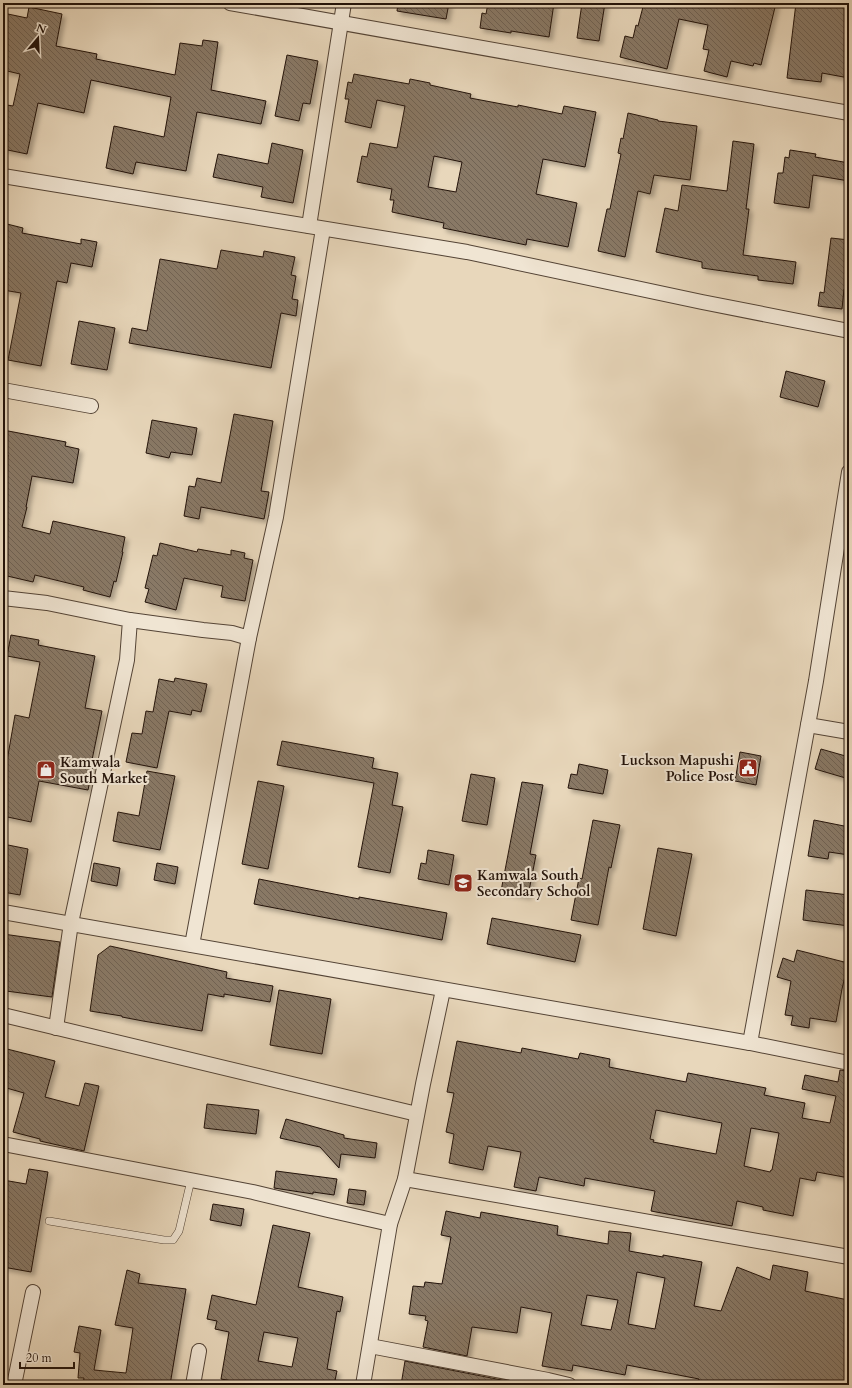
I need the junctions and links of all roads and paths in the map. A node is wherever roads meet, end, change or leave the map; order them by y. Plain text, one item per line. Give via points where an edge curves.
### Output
1 (230, 3) edge
2 (344, 3) edge
3 (340, 22) junction
4 (849, 113) edge
5 (3, 176) edge
6 (309, 226) junction
7 (323, 229) junction
8 (849, 331) edge
9 (3, 390) edge
10 (91, 406) dead end
11 (849, 472) edge
12 (3, 598) edge
13 (130, 620) junction
14 (249, 638) junction
15 (808, 725) junction
16 (849, 732) edge
17 (3, 912) edge
18 (71, 923) junction
19 (192, 945) junction
20 (444, 990) junction
21 (3, 1016) edge
22 (56, 1028) junction
23 (750, 1043) junction
24 (849, 1063) edge
25 (417, 1114) junction
26 (3, 1144) edge
27 (191, 1180) junction
28 (405, 1180) junction
29 (49, 1221) dead end
30 (390, 1224) junction
31 (849, 1257) edge
32 (33, 1292) dead end
33 (370, 1346) junction
34 (199, 1351) dead end
35 (548, 1382) edge
36 (14, 1385) edge
37 (193, 1385) edge
38 (363, 1385) edge
39 (569, 1385) edge

1 - 3 street
2 - 3 street
3 - 4 street
3 - 6 street
5 - 6 street
6 - 7 street
7 - 8 street via 467,252
7 - 14 street via 276,517
9 - 10 street
11 - 15 street
12 - 13 street via 46,603
13 - 14 street via 232,633
13 - 18 street via 127,660
14 - 19 street
15 - 16 street
15 - 23 street
17 - 18 street
18 - 19 street
18 - 22 street
19 - 20 street
20 - 23 street
20 - 25 street
21 - 22 street
22 - 25 street
23 - 24 street
25 - 28 street
26 - 27 street
27 - 29 lane via 179,1231 173,1240
27 - 30 street
28 - 30 street
28 - 31 street
30 - 33 street
32 - 36 street
33 - 35 street
33 - 38 street
34 - 37 street
35 - 39 street

